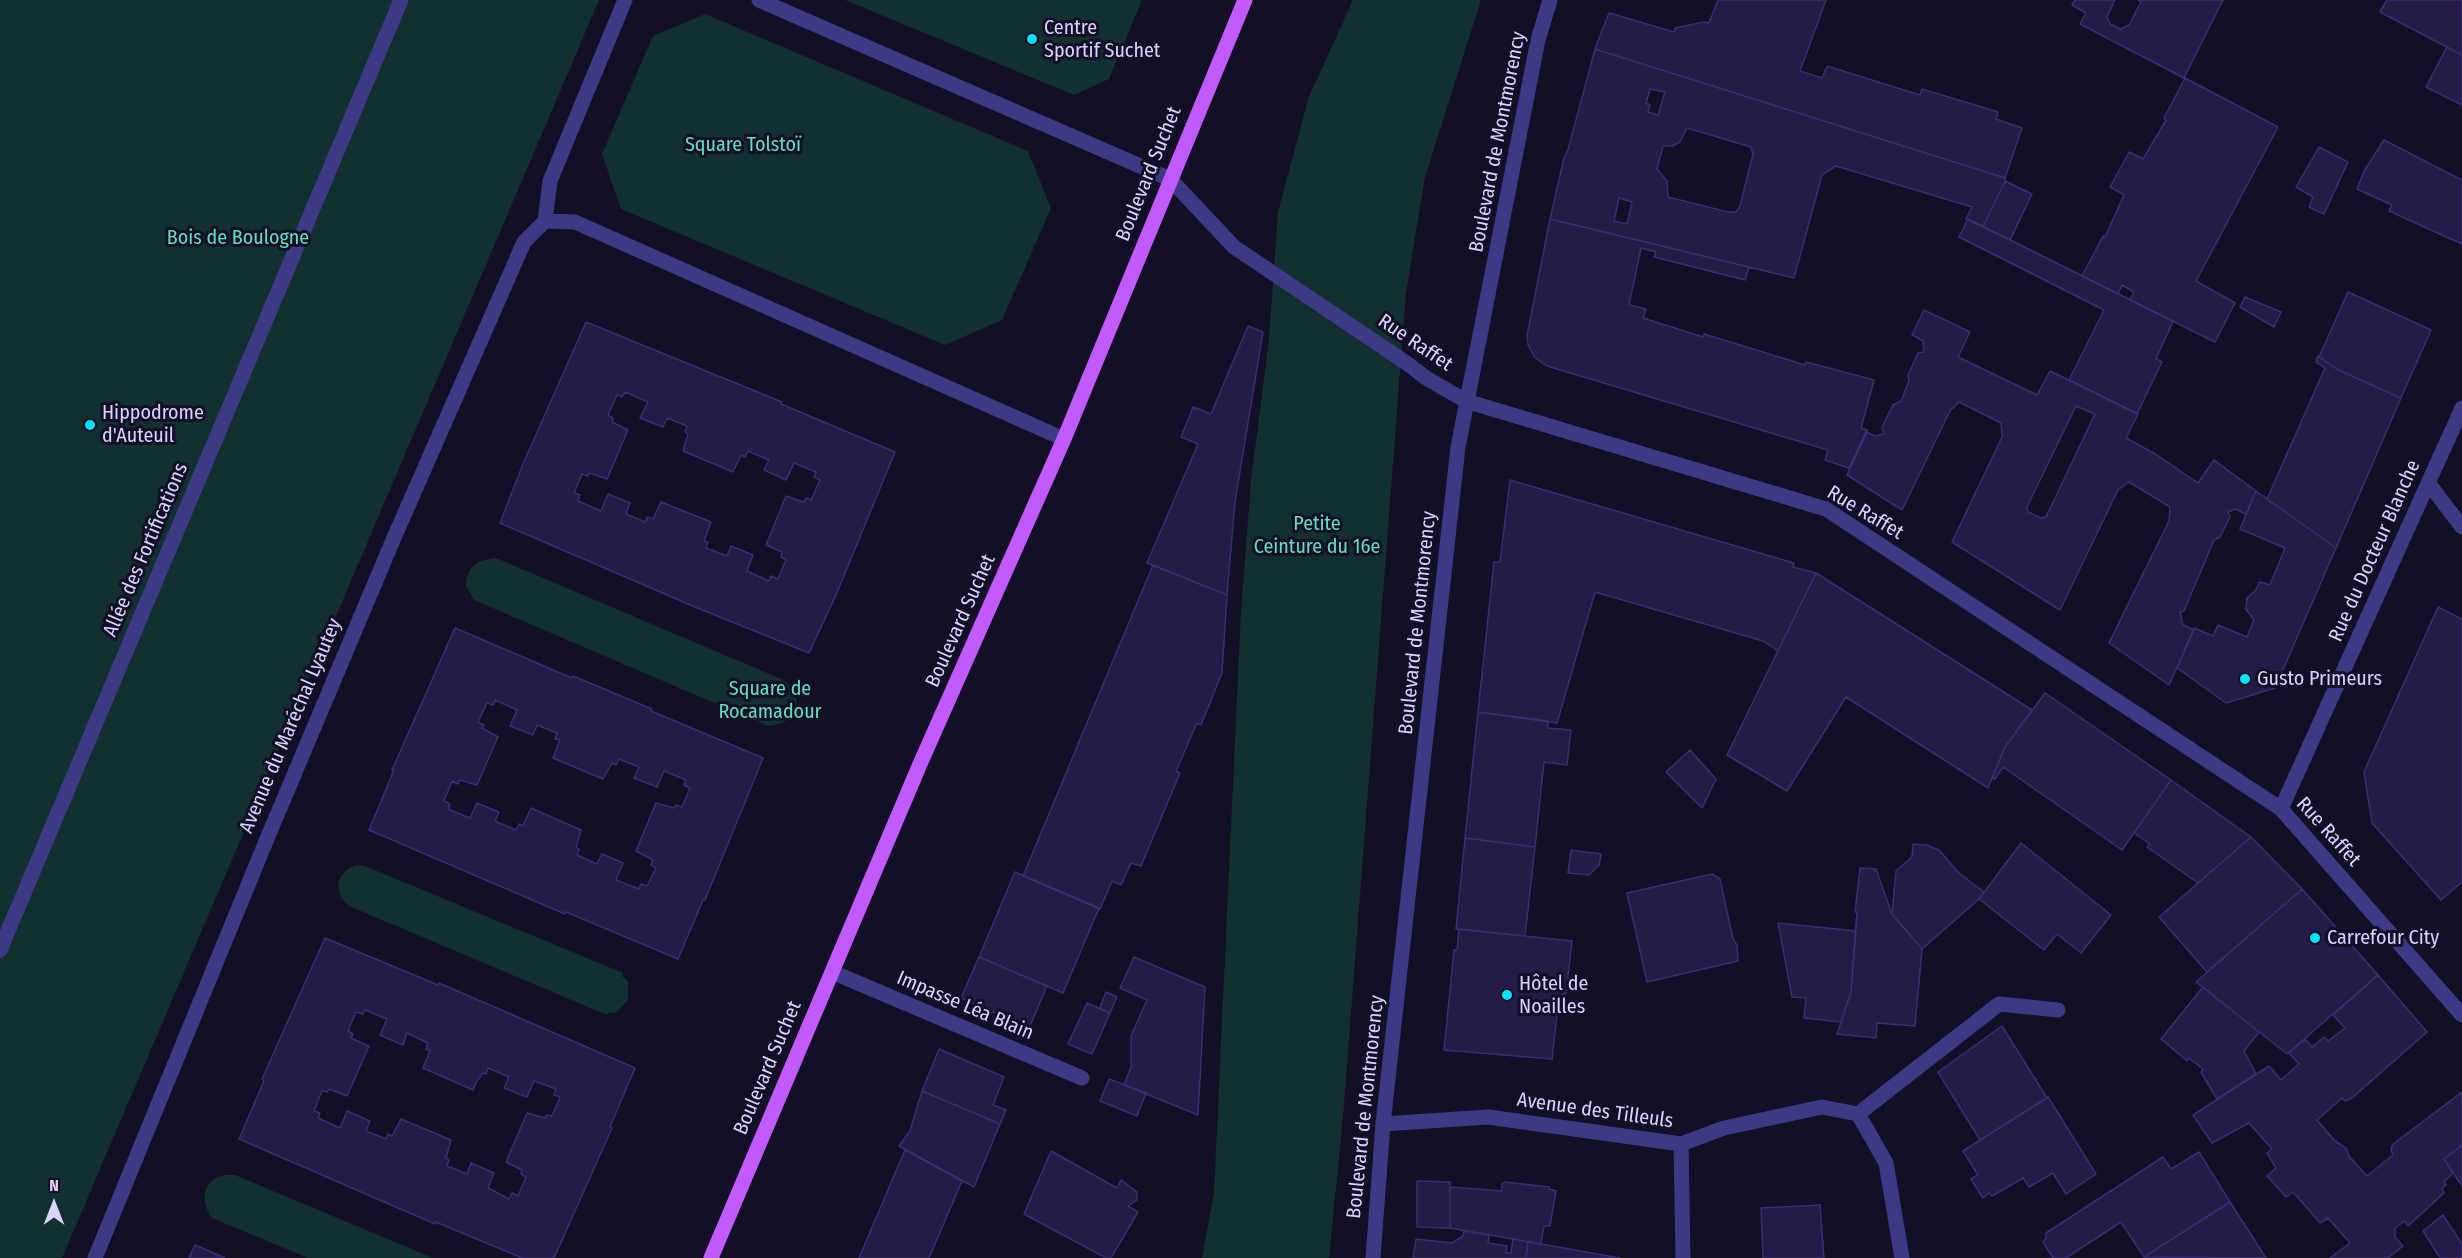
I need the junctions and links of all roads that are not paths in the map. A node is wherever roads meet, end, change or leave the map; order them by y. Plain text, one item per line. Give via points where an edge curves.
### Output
1 (401, 0) edge
2 (625, 0) edge
3 (759, 0) edge
4 (1245, 0) edge
5 (1550, 0) edge
6 (1170, 179) junction
7 (544, 221) junction
8 (1466, 401) junction
9 (2462, 408) edge
10 (1064, 439) junction
11 (2429, 484) junction
12 (2462, 527) edge
13 (2281, 809) junction
14 (0, 950) edge
15 (832, 972) junction
16 (2058, 1010) dead end
17 (2462, 1015) edge
18 (1082, 1078) dead end
19 (1858, 1114) junction
20 (1383, 1124) junction
21 (1682, 1144) junction
22 (95, 1258) edge
23 (711, 1258) edge
24 (1373, 1258) edge
25 (1683, 1258) edge
26 (1902, 1258) edge

1 - 14 street, Allée des Fortifications
2 - 7 street via 550,181
3 - 6 street
4 - 6 main road, Boulevard Suchet
5 - 8 street, Boulevard de Montmorency via 1538,40
6 - 8 street, Rue Raffet via 1233,247
6 - 10 main road, Boulevard Suchet
7 - 10 street via 575,222
7 - 22 street, Avenue du Maréchal Lyautey via 524,242 393,540
8 - 13 street, Rue Raffet via 1826,509
8 - 20 street, Boulevard de Montmorency
9 - 11 street, Rue du Docteur Blanche
10 - 15 main road, Boulevard Suchet
11 - 12 street
11 - 13 street, Rue du Docteur Blanche
13 - 17 street, Rue Raffet
15 - 18 street, Impasse Léa Blain
15 - 23 main road, Boulevard Suchet
16 - 19 street via 1999,1004
19 - 21 street, Avenue des Tilleuls via 1822,1107 1724,1128
19 - 26 street via 1886,1163
20 - 21 street, Avenue des Tilleuls via 1488,1117
20 - 24 street, Boulevard de Montmorency
21 - 25 street

